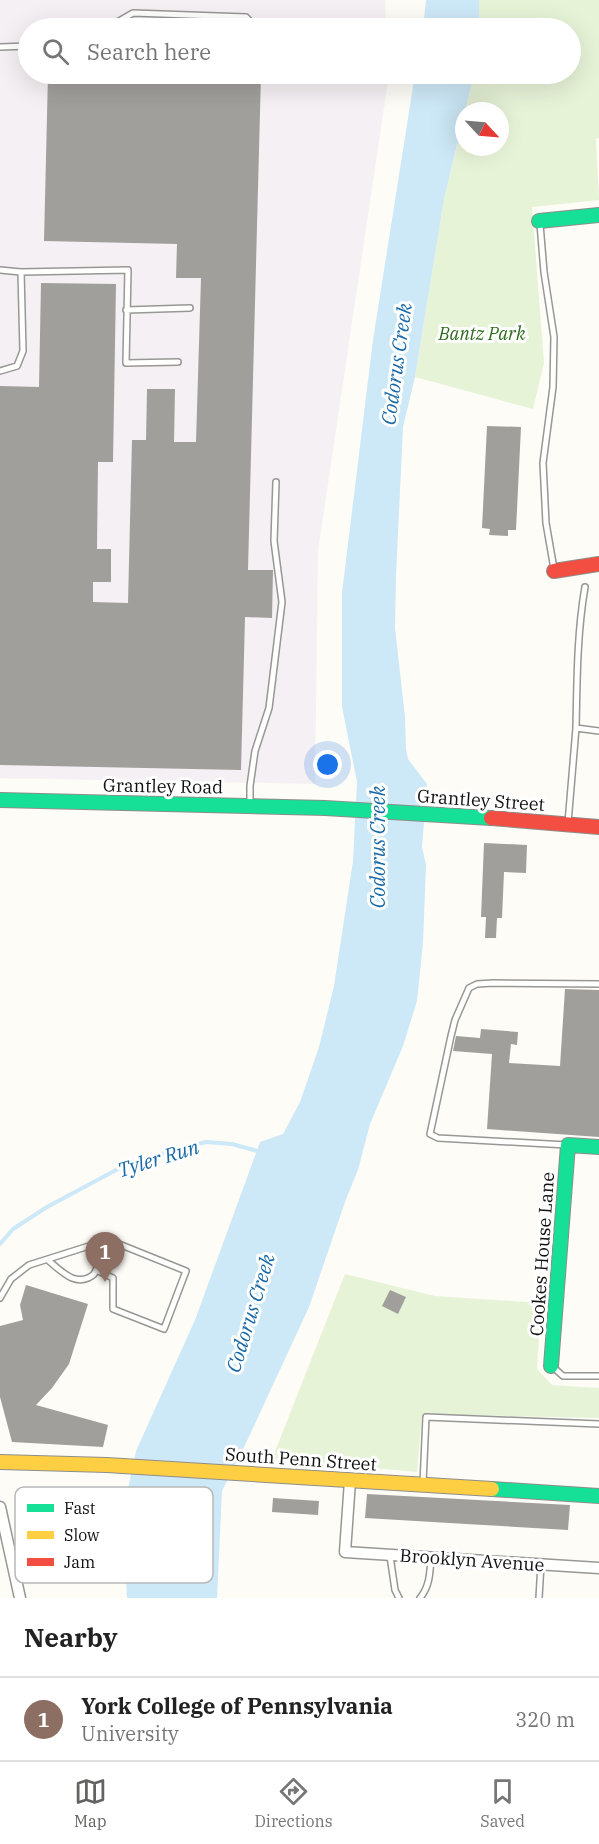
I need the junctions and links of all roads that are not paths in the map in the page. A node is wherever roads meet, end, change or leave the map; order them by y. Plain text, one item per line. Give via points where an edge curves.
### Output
1 (123, 18) edge
2 (247, 18) edge
3 (18, 46) edge
4 (0, 47) edge
5 (599, 215) edge
6 (539, 221) joint
7 (0, 270) edge
8 (21, 272) junction
9 (190, 308) dead end
10 (126, 310) junction
11 (178, 363) dead end
12 (0, 371) edge
13 (276, 482) dead end
14 (599, 564) edge
15 (554, 571) joint
16 (585, 587) dead end
17 (576, 728) junction
18 (599, 730) edge
19 (0, 800) edge
20 (250, 806) junction
21 (325, 808) joint
22 (568, 824) junction
23 (599, 827) edge
24 (599, 984) edge
25 (568, 1145) junction
26 (599, 1147) edge
27 (89, 1246) junction
28 (48, 1260) junction
29 (96, 1270) junction
30 (0, 1298) edge
31 (552, 1366) joint
32 (599, 1376) edge
33 (599, 1424) edge
34 (0, 1462) edge
35 (350, 1481) junction
36 (422, 1485) junction
37 (599, 1496) edge
38 (0, 1508) edge
39 (390, 1555) junction
40 (430, 1557) junction
41 (541, 1564) junction
42 (599, 1568) edge
43 (15, 1576) edge
44 (17, 1583) edge
45 (20, 1598) edge
46 (399, 1598) edge
47 (420, 1598) edge
48 (539, 1598) edge

1 - 2 lane via 132,13
3 - 4 lane
5 - 6 street
6 - 15 lane via 554,337 553,387 543,463 546,523
7 - 8 lane
8 - 10 lane via 128,270
8 - 12 lane via 23,351 17,366
9 - 10 lane
10 - 11 lane via 126,363
13 - 20 lane via 274,542 282,602 269,708 255,751
14 - 15 street
16 - 17 lane
17 - 18 lane
17 - 22 lane
19 - 20 street, Grantley Road
20 - 21 street, Grantley Road
21 - 22 street, Grantley Street
22 - 23 street, Grantley Street
24 - 25 lane via 493,983 469,988 455,1020 430,1134 438,1138
25 - 26 street
25 - 31 street, Cookes House Lane
27 - 28 lane
27 - 29 lane via 96,1259
27 - 29 lane via 104,1238 186,1271 164,1329 113,1309 113,1278
28 - 29 lane via 80,1280
28 - 30 lane via 18,1272
31 - 32 lane via 563,1376
33 - 36 lane via 426,1417
34 - 35 street, South Penn Street
35 - 36 street, South Penn Street
35 - 39 street, Brooklyn Avenue via 345,1552
36 - 37 street, South Penn Street
38 - 43 street
39 - 40 street, Brooklyn Avenue
39 - 46 lane
40 - 41 street, Brooklyn Avenue
40 - 47 lane via 430,1575
41 - 42 street, Brooklyn Avenue
41 - 48 lane
44 - 45 street

